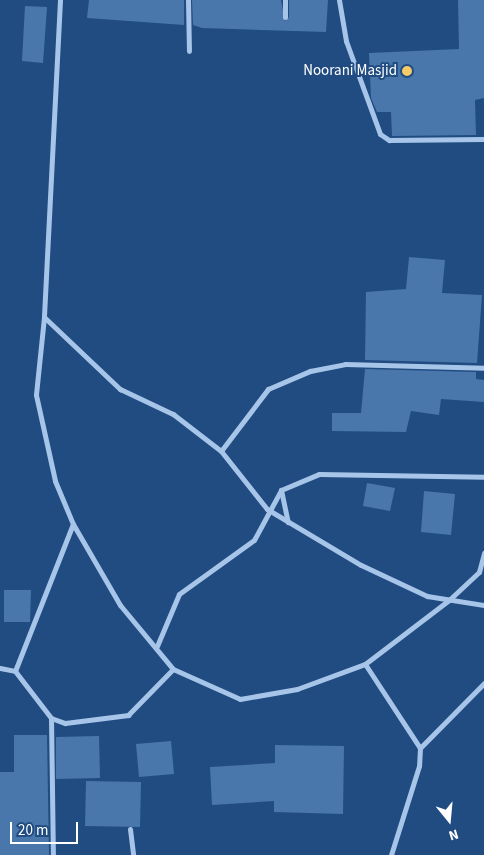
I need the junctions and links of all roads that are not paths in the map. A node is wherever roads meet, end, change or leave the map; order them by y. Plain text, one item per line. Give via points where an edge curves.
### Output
1 (60, 0) edge
2 (188, 0) edge
3 (285, 0) edge
4 (339, 0) edge
5 (285, 17) dead end
6 (189, 51) dead end
7 (484, 139) edge
8 (44, 317) junction
9 (484, 368) edge
10 (222, 452) junction
11 (484, 477) edge
12 (281, 490) junction
13 (267, 509) junction
14 (288, 522) junction
15 (73, 524) junction
16 (484, 553) edge
17 (449, 600) junction
18 (484, 605) edge
19 (157, 646) junction
20 (365, 664) junction
21 (0, 668) edge
22 (173, 669) junction
23 (15, 671) junction
24 (484, 683) edge
25 (50, 718) junction
26 (420, 748) junction
27 (130, 829) dead end
28 (53, 855) edge
29 (134, 855) edge
30 (391, 855) edge

1 - 8 street
2 - 6 street
3 - 5 street
4 - 7 street via 346,41 380,134 389,140
8 - 10 street via 120,389 173,414
8 - 15 street via 36,365 41,433
9 - 10 street via 346,364 310,371 268,389
10 - 13 street
11 - 12 street via 320,474
12 - 13 street
12 - 14 street
13 - 14 street
13 - 19 street via 254,540 179,594
14 - 17 street via 361,565 427,596
15 - 19 street via 120,605
15 - 23 street
16 - 17 street via 479,572
17 - 18 street
17 - 20 street
19 - 22 street
20 - 22 street via 297,689 240,699
20 - 26 street
21 - 23 street
22 - 25 street via 128,715 98,722 65,723
23 - 25 street
24 - 26 street
25 - 28 street
26 - 30 street via 419,766
27 - 29 street

